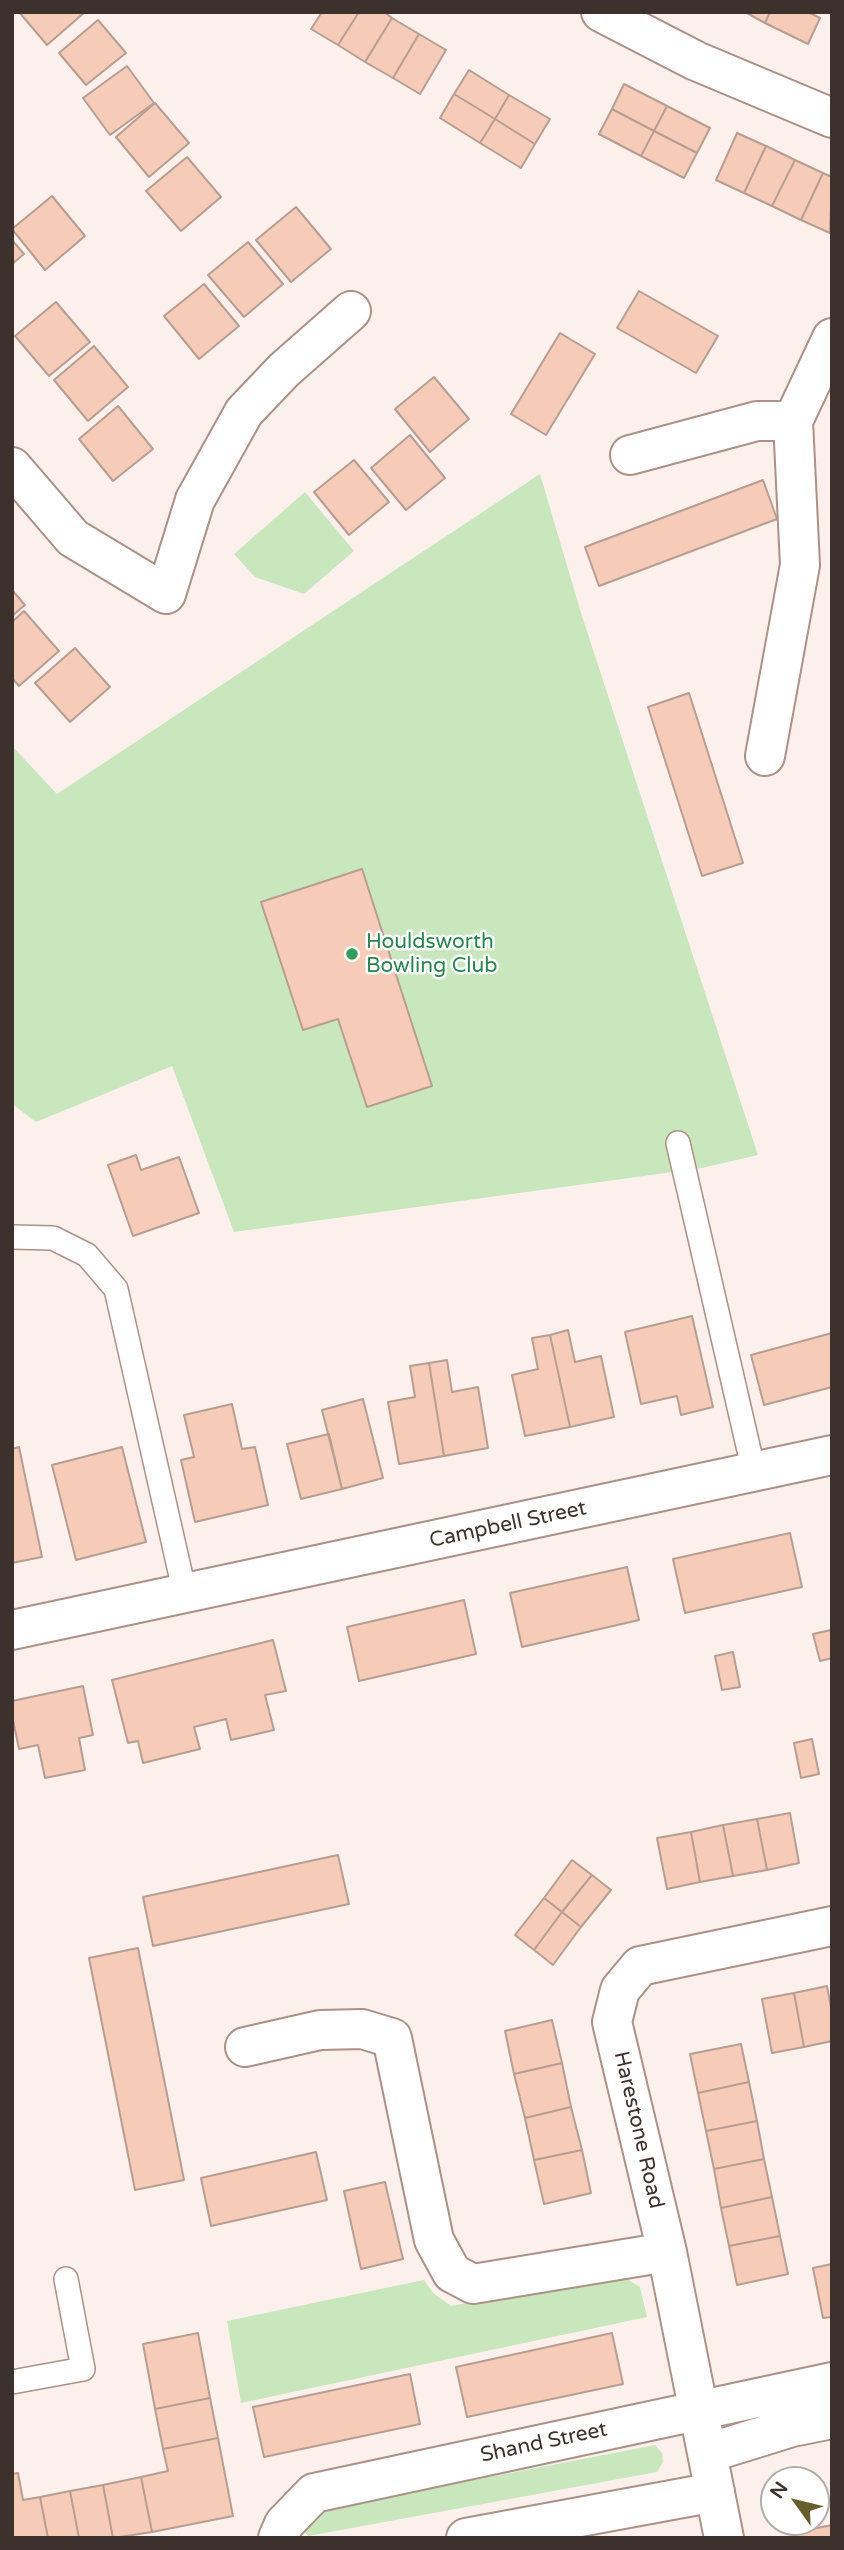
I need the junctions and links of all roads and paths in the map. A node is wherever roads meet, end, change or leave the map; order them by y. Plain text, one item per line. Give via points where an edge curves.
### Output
1 (601, 12) edge
2 (832, 118) edge
3 (351, 311) dead end
4 (832, 338) edge
5 (793, 421) junction
6 (630, 455) dead end
7 (12, 467) edge
8 (765, 756) dead end
9 (678, 1143) dead end
10 (12, 1237) edge
11 (832, 1455) edge
12 (754, 1472) junction
13 (185, 1594) junction
14 (12, 1630) edge
15 (832, 1926) edge
16 (245, 2047) dead end
17 (667, 2252) junction
18 (66, 2279) dead end
19 (12, 2382) edge
20 (832, 2382) edge
21 (699, 2409) junction
22 (832, 2419) edge
23 (708, 2453) junction
24 (715, 2492) junction
25 (505, 2534) edge
26 (278, 2538) edge
27 (466, 2538) edge
28 (724, 2538) edge

1 - 2 street via 696,61
3 - 7 street via 244,412 195,500 166,594 74,538
4 - 5 street
5 - 6 street via 757,421
5 - 8 street via 800,565
9 - 12 lane
10 - 13 lane via 53,1238 88,1255 116,1289
11 - 12 street, Campbell Street
12 - 13 street, Campbell Street
13 - 14 street, Campbell Street
15 - 17 street, Harestone Road via 640,1966 620,1990 612,2022
16 - 17 street via 320,2030 362,2029 391,2038 434,2241 452,2273 473,2284
17 - 21 street, Harestone Road
18 - 19 lane via 83,2369
20 - 21 street, Shand Street
21 - 23 street, Harestone Road
21 - 26 street, Shand Street via 314,2493 284,2524
22 - 23 street
23 - 24 street, Harestone Road
24 - 25 street
24 - 28 street, Harestone Road
25 - 27 street

